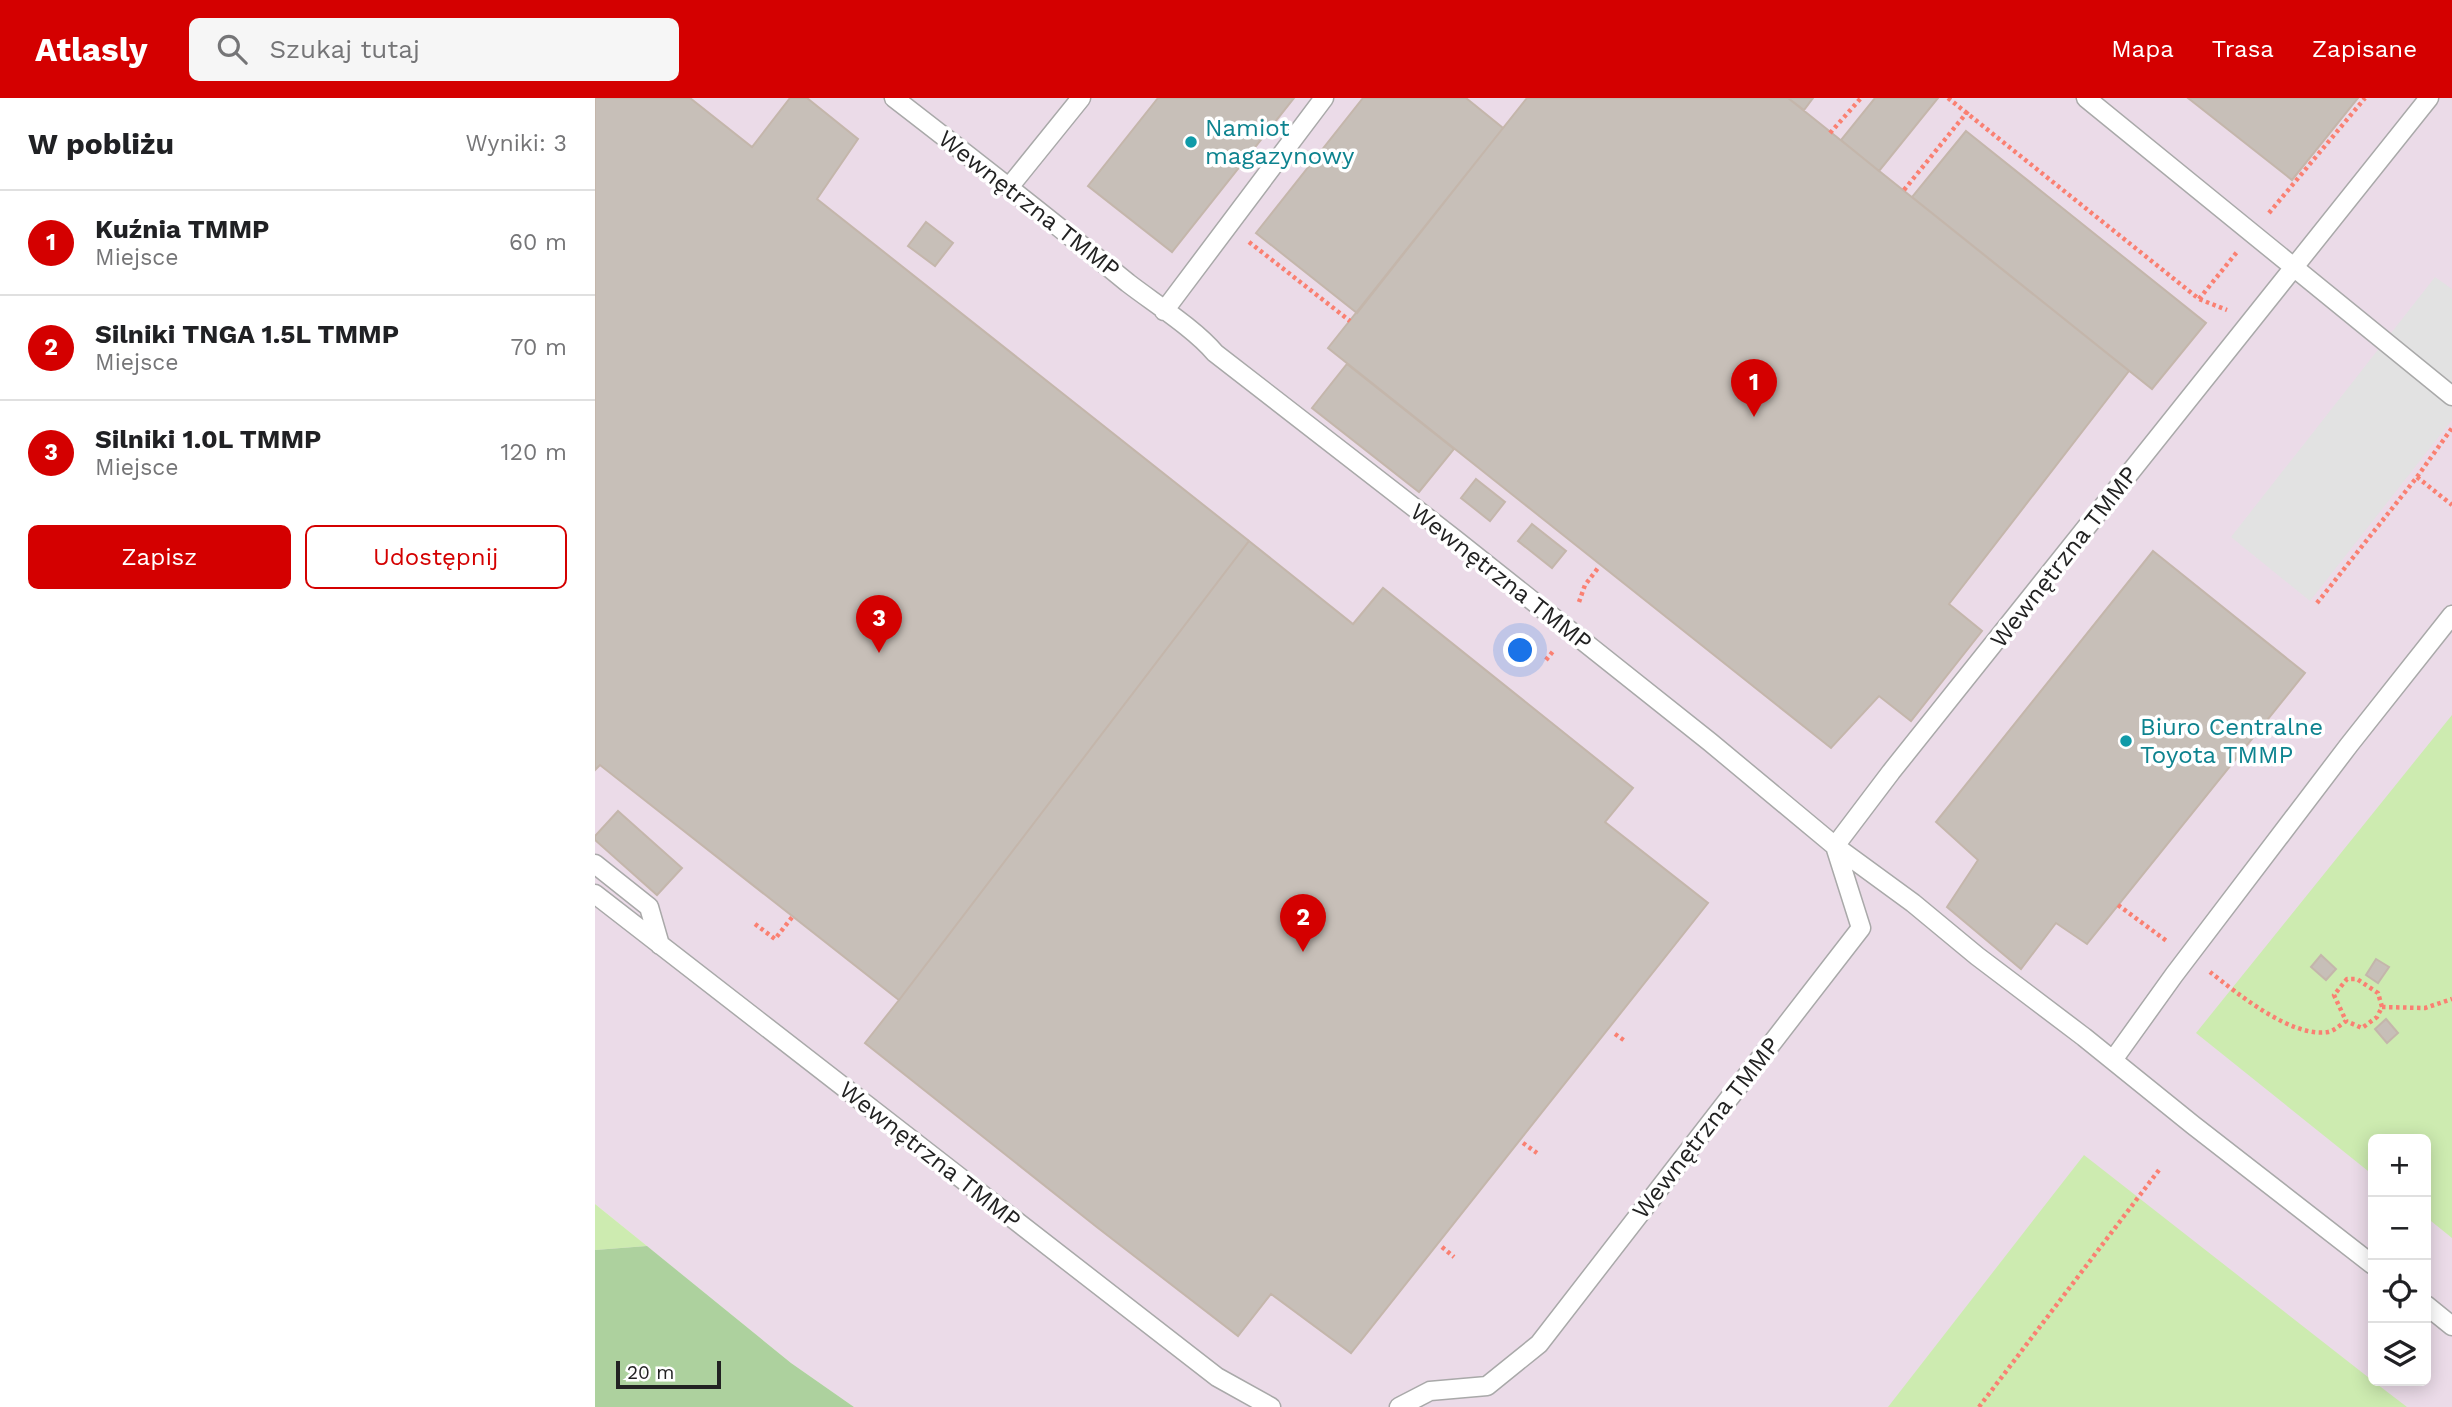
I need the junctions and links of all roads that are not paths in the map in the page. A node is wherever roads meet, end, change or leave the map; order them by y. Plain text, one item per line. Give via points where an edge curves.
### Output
1 (894, 98) edge
2 (1081, 98) edge
3 (1324, 98) edge
4 (2086, 98) edge
5 (2429, 98) edge
6 (1010, 186) junction
7 (2294, 270) junction
8 (1164, 311) junction
9 (2452, 396) edge
10 (2452, 615) edge
11 (1835, 846) junction
12 (595, 864) edge
13 (595, 894) edge
14 (660, 945) junction
15 (2113, 1060) junction
16 (2368, 1261) edge
17 (2431, 1309) edge
18 (2452, 1326) edge
19 (1271, 1407) edge
20 (1399, 1407) edge

1 - 6 lane, Wewnętrzna TMMP
2 - 6 lane
3 - 8 lane
4 - 7 lane
5 - 7 lane, Wewnętrzna TMMP
6 - 8 lane, Wewnętrzna TMMP
7 - 9 lane
7 - 11 lane, Wewnętrzna TMMP
8 - 11 lane, Wewnętrzna TMMP
10 - 15 lane
11 - 15 lane, Wewnętrzna TMMP
11 - 20 lane, Wewnętrzna TMMP via 1861,928 1539,1344 1487,1385 1430,1391
12 - 14 lane via 649,907
13 - 14 lane, Wewnętrzna TMMP
14 - 19 lane, Wewnętrzna TMMP via 1216,1377
15 - 16 lane, Wewnętrzna TMMP
17 - 18 lane

